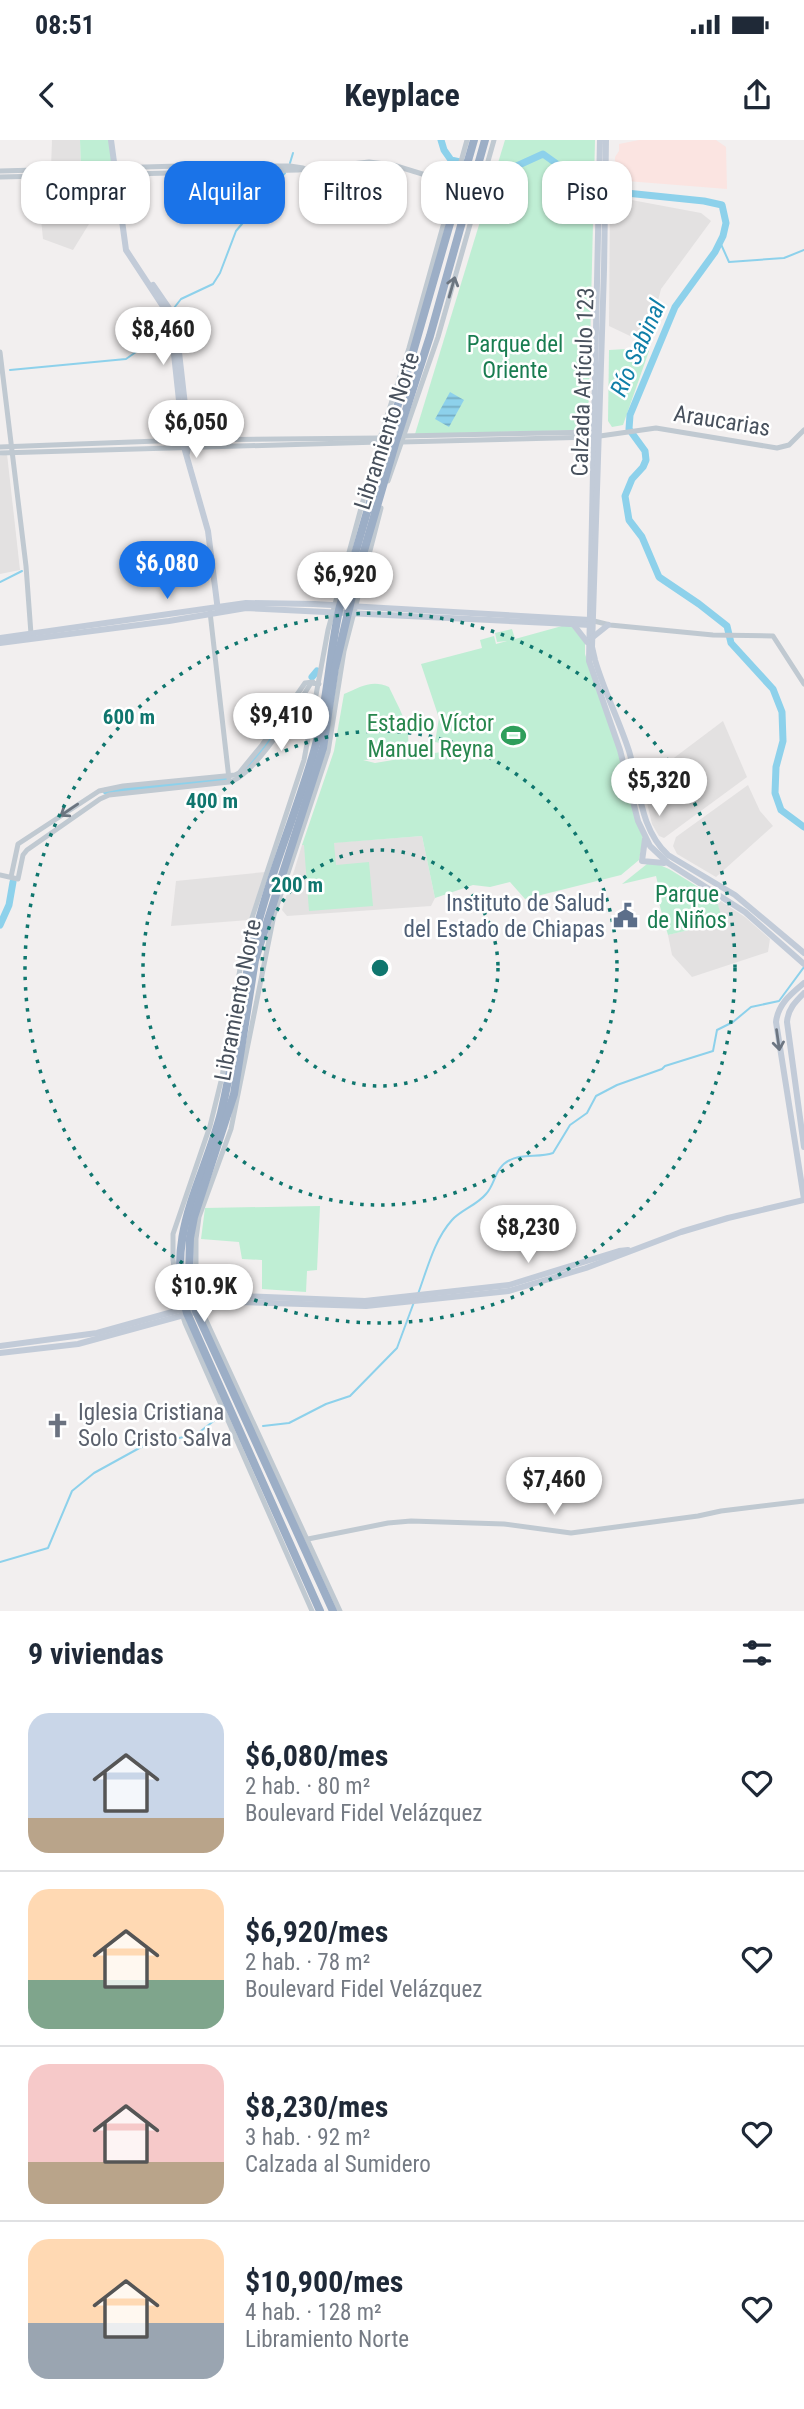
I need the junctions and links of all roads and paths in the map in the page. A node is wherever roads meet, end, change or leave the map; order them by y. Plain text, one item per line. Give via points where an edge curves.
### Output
1 (113, 140) edge
2 (485, 140) edge
3 (494, 140) edge
4 (600, 140) edge
5 (606, 140) edge
6 (485, 155) junction
7 (116, 161) edge
8 (484, 161) edge
9 (601, 161) edge
10 (604, 161) edge
11 (150, 170) edge
12 (0, 171) edge
13 (21, 171) edge
14 (421, 173) edge
15 (21, 176) edge
16 (0, 177) edge
17 (126, 224) edge
18 (444, 224) edge
19 (447, 224) edge
20 (462, 224) edge
21 (467, 224) edge
22 (601, 224) edge
23 (0, 352) edge
24 (427, 358) junction
25 (401, 373) junction
26 (403, 390) junction
27 (804, 430) edge
28 (596, 434) junction
29 (391, 441) junction
30 (187, 446) junction
31 (0, 447) edge
32 (11, 449) junction
33 (0, 453) edge
34 (341, 590) junction
35 (358, 595) junction
36 (335, 609) junction
37 (214, 611) junction
38 (354, 611) junction
39 (591, 623) junction
40 (573, 624) junction
41 (605, 624) junction
42 (338, 632) junction
43 (31, 634) junction
44 (593, 637) junction
45 (0, 641) edge
46 (587, 644) junction
47 (319, 683) junction
48 (804, 684) edge
49 (229, 779) junction
50 (292, 820) junction
51 (646, 837) junction
52 (273, 858) junction
53 (668, 863) junction
54 (0, 875) edge
55 (11, 877) junction
56 (286, 878) junction
57 (276, 892) junction
58 (757, 912) junction
59 (752, 919) junction
60 (263, 932) junction
61 (269, 942) junction
62 (804, 953) edge
63 (802, 963) edge
64 (804, 982) edge
65 (804, 993) edge
66 (230, 1035) junction
67 (247, 1047) junction
68 (236, 1056) junction
69 (804, 1147) edge
70 (804, 1200) edge
71 (186, 1288) junction
72 (202, 1307) junction
73 (182, 1313) junction
74 (200, 1333) junction
75 (0, 1346) edge
76 (26, 1346) junction
77 (0, 1353) edge
78 (263, 1454) junction
79 (253, 1461) junction
80 (274, 1467) junction
81 (804, 1501) edge
82 (265, 1504) junction
83 (308, 1539) junction
84 (312, 1611) edge
85 (320, 1611) edge
86 (333, 1611) edge
87 (340, 1611) edge

1 - 7 main road
2 - 6 highway
3 - 6 street
4 - 9 main road, Calzada Artículo 123
5 - 10 main road, Calzada Artículo 123
6 - 8 highway
11 - 14 street via 254,172 369,162
12 - 13 street
15 - 16 street
17 - 30 main road via 134,258 171,313
18 - 25 street
19 - 26 highway
20 - 24 highway
24 -> 21 street, Libramiento Norte
22 - 28 main road, Calzada Artículo 123
23 - 32 street
24 - 29 highway
25 - 26 highway
25 - 29 street
26 - 29 highway
27 - 28 street, Araucarias via 793,442 777,448 656,428
28 - 29 street, Araucarias
28 - 39 main road, Calzada Artículo 123
29 - 30 street, Araucarias
29 - 34 street
29 - 35 street, Libramiento Norte via 384,495
29 - 42 highway
30 - 32 street, Araucarias
30 - 37 main road via 208,531
31 - 32 street
32 - 33 street
32 - 43 street
34 - 35 street via 348,599
34 - 36 street
35 - 38 street, Libramiento Norte
36 - 37 main road
36 - 38 main road
36 - 42 street
37 - 43 main road
37 - 45 main road
37 - 49 street
38 - 39 main road
38 - 40 main road
38 - 42 street, Libramiento Norte
39 - 40 main road
39 - 41 street
39 - 44 main road
39 - 46 main road
40 - 46 main road
41 - 44 main road
41 - 48 street via 773,636
42 - 47 street
42 - 50 highway, Libramiento Norte via 316,746
42 - 56 street, Libramiento Norte via 328,752
42 - 57 highway, Libramiento Norte via 323,748
43 - 45 main road
44 - 58 main road via 597,668 629,752 647,825 659,847
46 - 51 main road
47 - 49 street via 305,683 262,745
47 - 49 street via 312,683 241,779
47 - 52 street via 306,751
49 - 55 street via 100,799 27,850 18,879
49 -> 55 street via 99,791 18,844
50 - 52 highway
50 - 68 highway, Libramiento Norte via 254,937
51 - 53 main road
51 - 53 main road via 642,861
52 - 66 street via 250,924
53 - 59 main road
54 - 55 street
56 - 57 highway
56 - 61 street, Libramiento Norte
57 - 60 highway, Libramiento Norte
58 - 59 main road
58 - 62 main road
59 - 63 main road
60 - 61 highway
60 - 68 highway, Libramiento Norte
61 - 67 street, Libramiento Norte
64 -> 70 main road via 782,1003 776,1021
65 - 69 main road via 787,1013 787,1023
66 - 68 highway
66 - 71 street via 210,1126 173,1234
67 - 68 highway
67 - 71 street, Libramiento Norte via 228,1139 199,1217
68 - 71 highway, Libramiento Norte via 227,1118 194,1217
70 - 72 main road via 727,1218 488,1291 359,1303 256,1296 222,1299
71 - 72 street, Libramiento Norte
71 - 73 street
71 - 74 highway, Libramiento Norte
72 - 73 main road
72 - 74 street, Libramiento Norte
73 - 74 street
73 - 76 main road
74 - 78 highway, Libramiento Norte
74 - 79 highway, Libramiento Norte
74 - 80 street, Libramiento Norte
74 - 82 street
75 - 76 main road
76 - 77 main road
78 - 80 highway
78 - 86 highway, Libramiento Norte
79 - 82 highway
79 - 85 highway, Libramiento Norte
80 - 83 street, Libramiento Norte
81 - 83 street via 570,1533 504,1524 411,1521
82 - 84 street
83 - 87 street, Libramiento Norte

